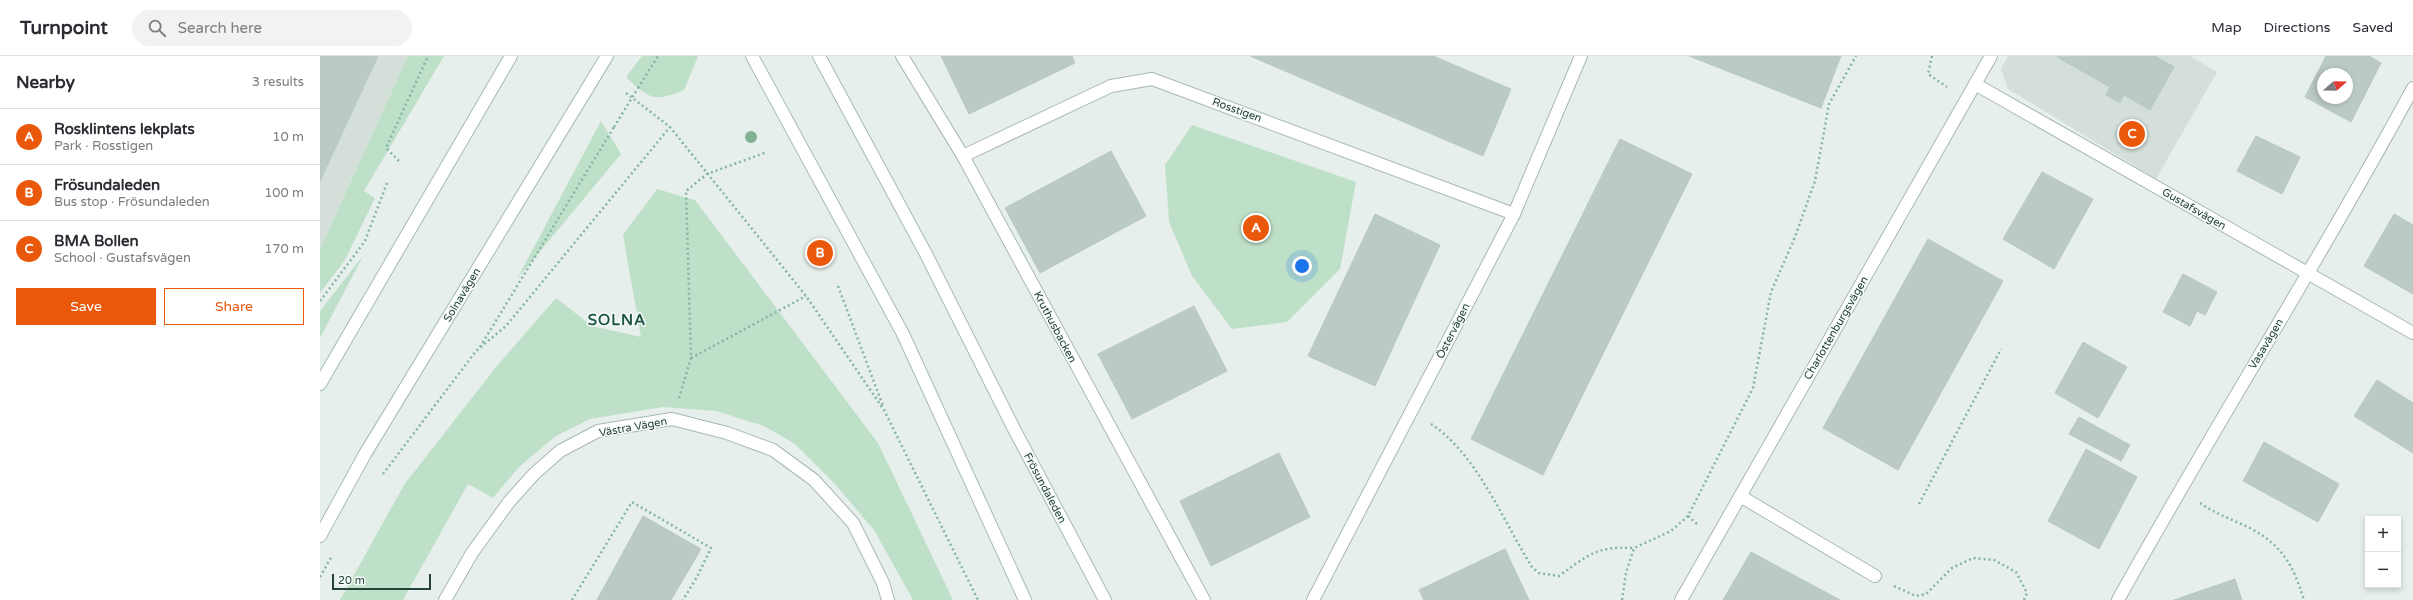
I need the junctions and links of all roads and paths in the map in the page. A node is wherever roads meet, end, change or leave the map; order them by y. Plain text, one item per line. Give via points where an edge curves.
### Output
1 (428, 56) edge
2 (512, 56) edge
3 (658, 56) edge
4 (752, 56) edge
5 (819, 56) edge
6 (828, 56) edge
7 (902, 56) edge
8 (1581, 56) edge
9 (1856, 56) edge
10 (1932, 56) edge
11 (1991, 56) edge
12 (606, 58) edge
13 (833, 81) junction
14 (1975, 84) junction
15 (2413, 88) edge
16 (626, 93) dead end
17 (1966, 100) junction
18 (670, 127) junction
19 (767, 152) dead end
20 (963, 156) junction
21 (399, 161) dead end
22 (707, 174) junction
23 (387, 183) dead end
24 (1514, 214) junction
25 (2308, 275) junction
26 (838, 286) dead end
27 (806, 296) junction
28 (320, 301) edge
29 (2413, 333) edge
30 (478, 349) junction
31 (2001, 349) dead end
32 (691, 358) junction
33 (320, 384) edge
34 (884, 410) junction
35 (1412, 411) junction
36 (672, 420) junction
37 (380, 478) dead end
38 (1740, 496) junction
39 (1919, 504) dead end
40 (2206, 508) dead end
41 (320, 536) edge
42 (1634, 548) junction
43 (336, 550) dead end
44 (1875, 576) joint
45 (320, 577) edge
46 (444, 600) edge
47 (572, 600) edge
48 (682, 600) edge
49 (888, 600) edge
50 (978, 600) edge
51 (1025, 600) edge
52 (1105, 600) edge
53 (1204, 600) edge
54 (1313, 600) edge
55 (1622, 600) edge
56 (1680, 600) edge
57 (2024, 600) edge
58 (2118, 600) edge
59 (2304, 600) edge

1 - 21 path via 386,148
2 - 33 street
3 - 30 path, bridge
4 - 51 street via 903,334
5 - 13 street, Frösundaleden
6 - 13 street
7 - 20 street, Kruthusbacken
8 - 24 street, Östervägen
9 - 42 path via 1829,104 1815,181 1795,238 1771,292 1753,388 1688,516 1671,531
10 - 17 path via 1928,74
11 - 14 street, Charlottenburgsvägen
12 - 41 street, Solnavägen via 366,454
13 - 52 street, Frösundaleden via 926,254 1014,429
14 - 17 street, Charlottenburgsvägen
14 - 25 street, Gustafsvägen
15 - 25 street, Vasavägen
16 - 18 path
17 - 38 street, Charlottenburgsvägen
18 - 22 path
18 - 30 path via 506,326
19 - 22 path
20 - 24 street, Rosstigen via 1111,86 1152,79
20 - 53 street, Kruthusbacken
22 - 27 path
22 - 32 path via 686,191
23 - 28 path via 365,241
24 - 35 street, Östervägen
25 - 29 street, Gustafsvägen
25 - 58 street, Vasavägen via 2180,489
26 - 34 path
27 - 32 path
27 - 34 path
30 - 37 path
31 - 39 path
32 - 36 path
34 - 50 path
35 - 42 path via 1445,433 1469,462 1521,545 1526,558 1539,573 1559,576 1592,552 1618,547
35 - 54 street, Östervägen
36 - 46 street, Västra Vägen via 598,431 560,451 534,474 509,502 472,553
36 - 49 street, Västra Vägen via 727,433 773,450 814,480 853,524 883,583
38 - 44 street
38 - 56 street, Charlottenburgsvägen
40 - 59 path via 2250,528 2283,553 2294,569
42 - 55 path via 1626,573
43 - 45 path
44 - 57 path via 1916,596 1926,594 1952,568 1973,558 1994,560 2016,572 2027,593
47 - 48 path via 632,502 711,548

